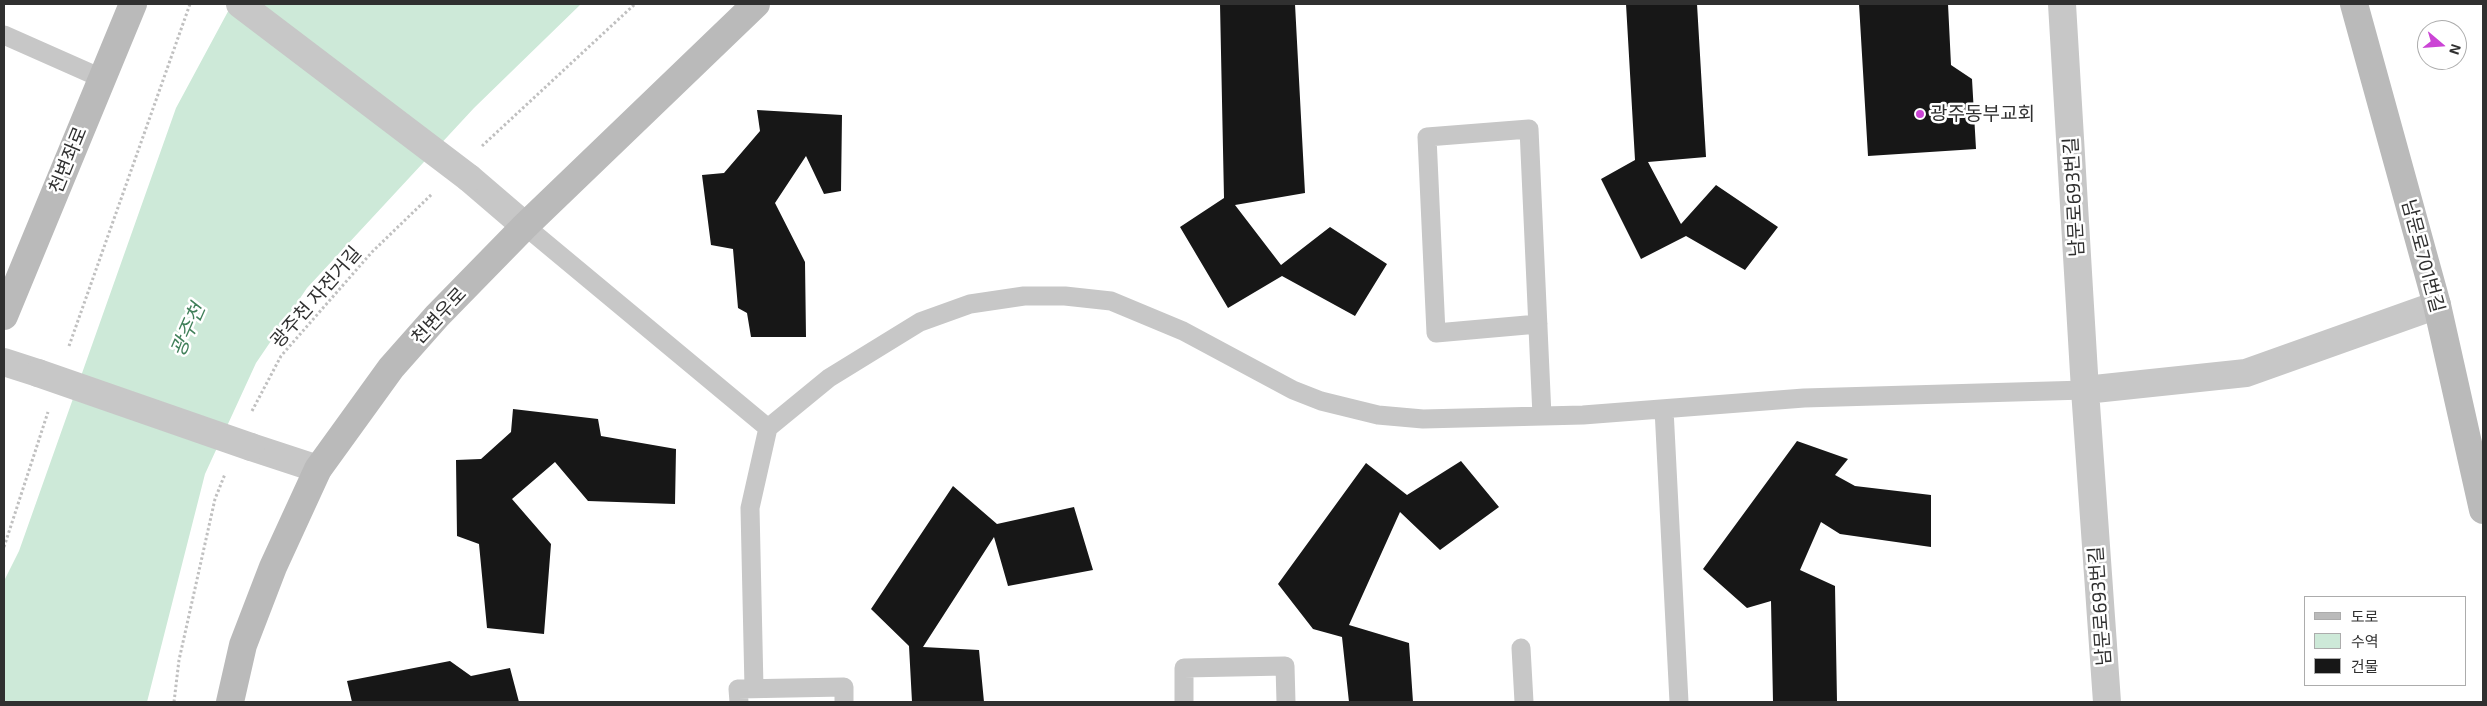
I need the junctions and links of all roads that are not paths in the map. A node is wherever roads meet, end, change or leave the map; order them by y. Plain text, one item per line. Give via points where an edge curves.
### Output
1 (133, 4) edge
2 (240, 4) edge
3 (756, 4) edge
4 (2062, 4) edge
5 (2354, 4) edge
6 (4, 35) edge
7 (102, 78) junction
8 (525, 226) junction
9 (2437, 304) junction
10 (4, 316) edge
11 (1538, 324) junction
12 (4, 362) edge
13 (2085, 390) junction
14 (1664, 409) junction
15 (1542, 416) junction
16 (768, 428) junction
17 (318, 469) junction
18 (2483, 510) edge
19 (1522, 648) dead end
20 (754, 688) junction
21 (230, 702) edge
22 (738, 702) edge
23 (844, 702) edge
24 (1184, 702) edge
25 (1286, 702) edge
26 (1524, 702) edge
27 (1679, 702) edge
28 (2107, 702) edge

1 - 7 main road, 천변좌로
2 - 8 street, bridge via 469,178
3 - 8 main road, 천변우로
4 - 13 street, 남문로693번길
5 - 9 main road, 남문로701번길
6 - 7 lane
7 - 10 main road, 천변좌로
8 - 16 lane
8 - 17 main road, 천변우로 via 391,368
9 - 13 street via 2246,373
9 - 18 main road, 남문로701번길
11 - 11 lane via 1529,129 1427,137 1436,333
11 - 15 lane
12 - 17 street, bridge
13 - 14 lane via 1804,398
13 - 28 street, 남문로693번길
14 - 15 lane
14 - 27 lane
15 - 16 lane via 1423,419 1378,415 1321,401 1293,390 1183,331 1111,301 1024,296 970,304 920,322 829,378
16 - 20 lane via 750,508
17 - 21 main road, 천변우로 via 266,584 243,645
19 - 26 lane
20 - 22 lane via 738,689
20 - 23 lane via 844,687
24 - 25 lane via 1184,668 1285,666

